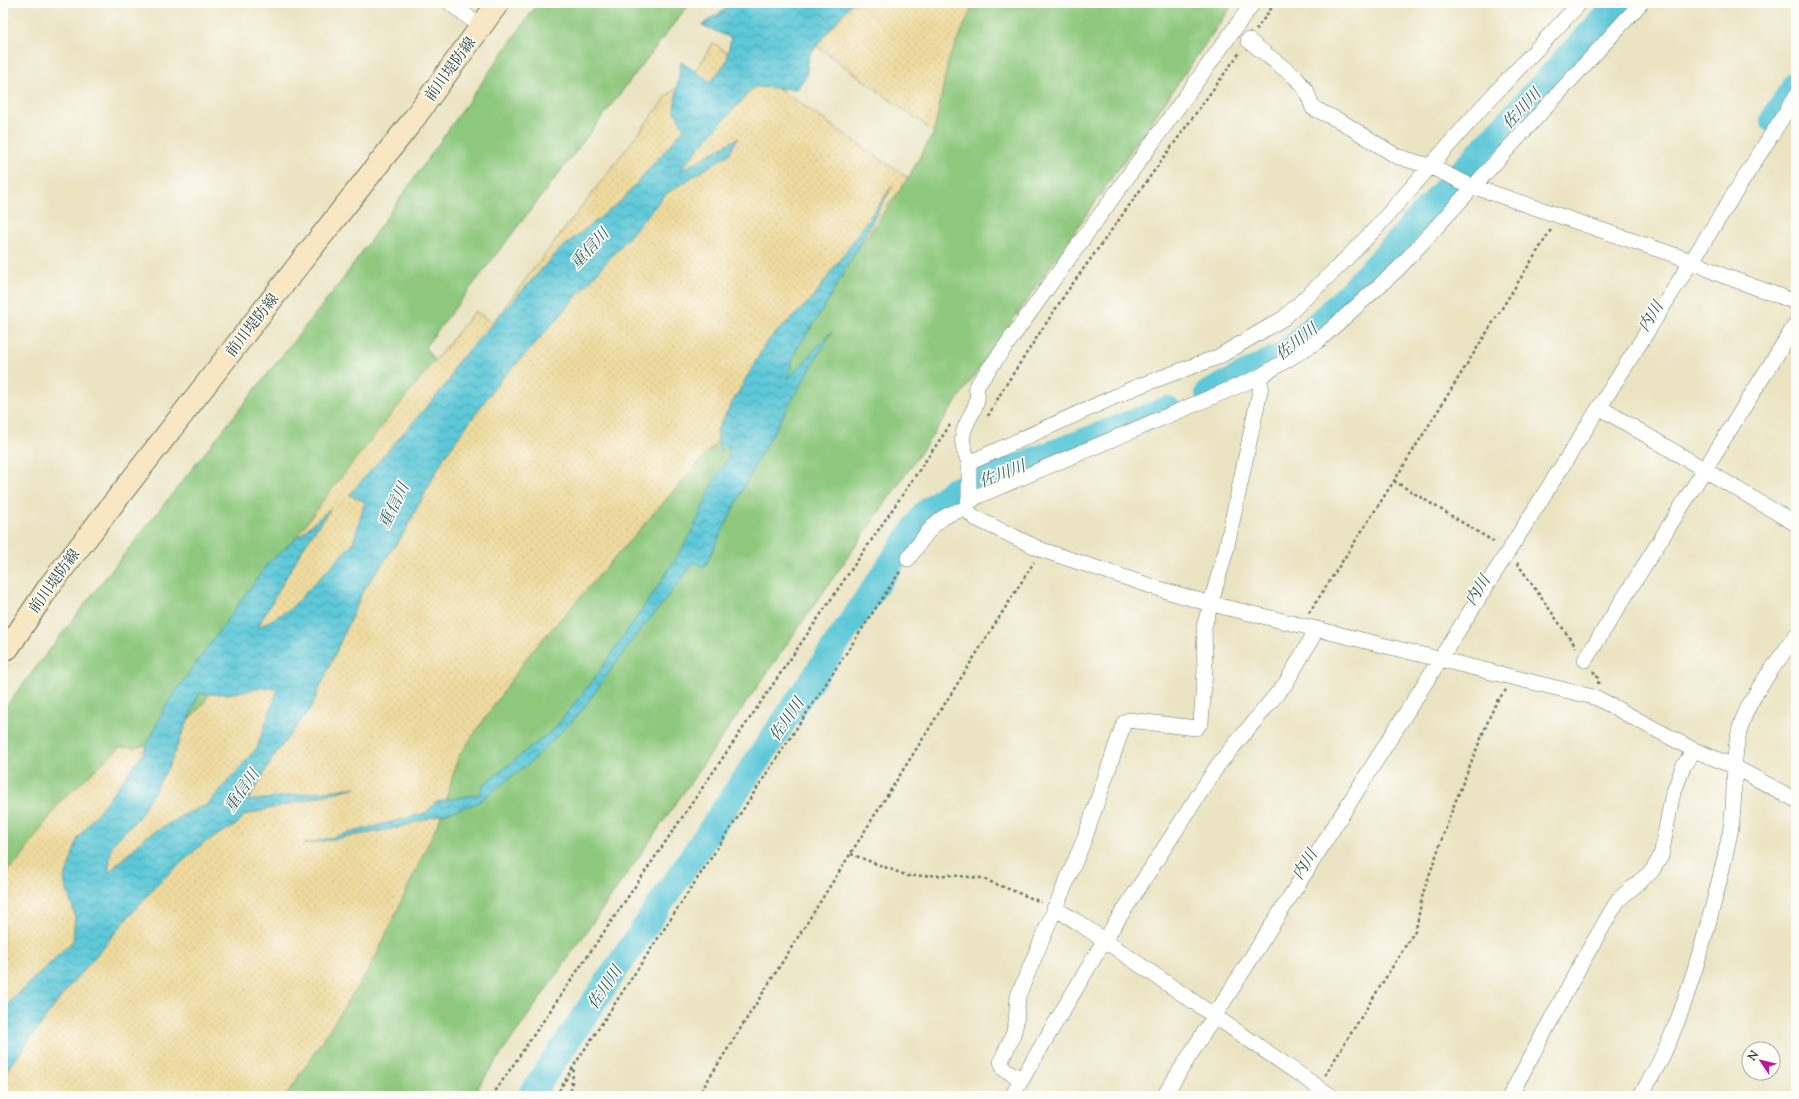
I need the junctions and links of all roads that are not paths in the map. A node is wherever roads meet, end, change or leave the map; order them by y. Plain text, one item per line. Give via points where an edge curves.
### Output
1 (450, 3) edge
2 (498, 3) edge
3 (1253, 3) edge
4 (1580, 3) edge
5 (1641, 3) edge
6 (481, 27) junction
7 (1248, 40) road end
8 (1796, 96) edge
9 (1431, 167) junction
10 (1471, 185) junction
11 (1692, 261) junction
12 (1796, 302) edge
13 (1796, 324) edge
14 (1259, 377) junction
15 (1599, 407) junction
16 (970, 466) junction
17 (1704, 470) junction
18 (968, 503) junction
19 (1796, 524) edge
20 (908, 559) road end
21 (1211, 604) junction
22 (1317, 629) junction
23 (1796, 635) edge
24 (5, 651) edge
25 (1440, 660) junction
26 (1585, 660) road end
27 (1694, 750) junction
28 (1733, 766) junction
29 (1796, 800) edge
30 (1054, 908) junction
31 (1104, 941) junction
32 (1214, 1016) junction
33 (1021, 1080) junction
34 (1012, 1096) edge
35 (1164, 1096) edge
36 (1331, 1096) edge
37 (1510, 1096) edge
38 (1640, 1096) edge

1 - 6 street
2 - 6 street, 前川堤防線
3 - 16 street via 976,387 979,396 976,407 963,434
4 - 9 street
5 - 10 street
6 - 24 street, 前川堤防線 via 410,124 50,585
7 - 9 street via 1295,77 1306,90 1313,108 1342,122 1396,156
8 - 11 street
9 - 10 street
9 - 16 street via 1340,265 1284,318 1218,357 1136,387
10 - 11 street
10 - 14 street via 1398,269 1357,307 1318,341
11 - 12 street via 1719,274
11 - 15 street
13 - 17 street
14 - 18 street via 978,496
14 - 21 street via 1261,386 1247,456
15 - 17 street
15 - 25 street
16 - 18 street
17 - 19 street
17 - 26 street
18 - 20 street via 942,517
18 - 21 street via 975,518 1042,550
21 - 22 street
21 - 30 street via 1204,627 1205,670 1201,722 1196,728 1129,720 1124,723 1084,840
22 - 25 street
22 - 31 street via 1286,683 1218,765
23 - 28 street via 1750,704 1742,722
25 - 27 street via 1597,698
25 - 32 street
27 - 28 street
27 - 37 street via 1676,783 1661,856 1652,871 1618,900 1607,916
28 - 29 street
28 - 38 street via 1734,799 1727,850 1688,994 1658,1067
30 - 31 street
30 - 33 street via 1020,990 1013,1035 1001,1061 1004,1069
31 - 32 street
31 - 33 street
32 - 35 street
32 - 36 street
33 - 34 street

